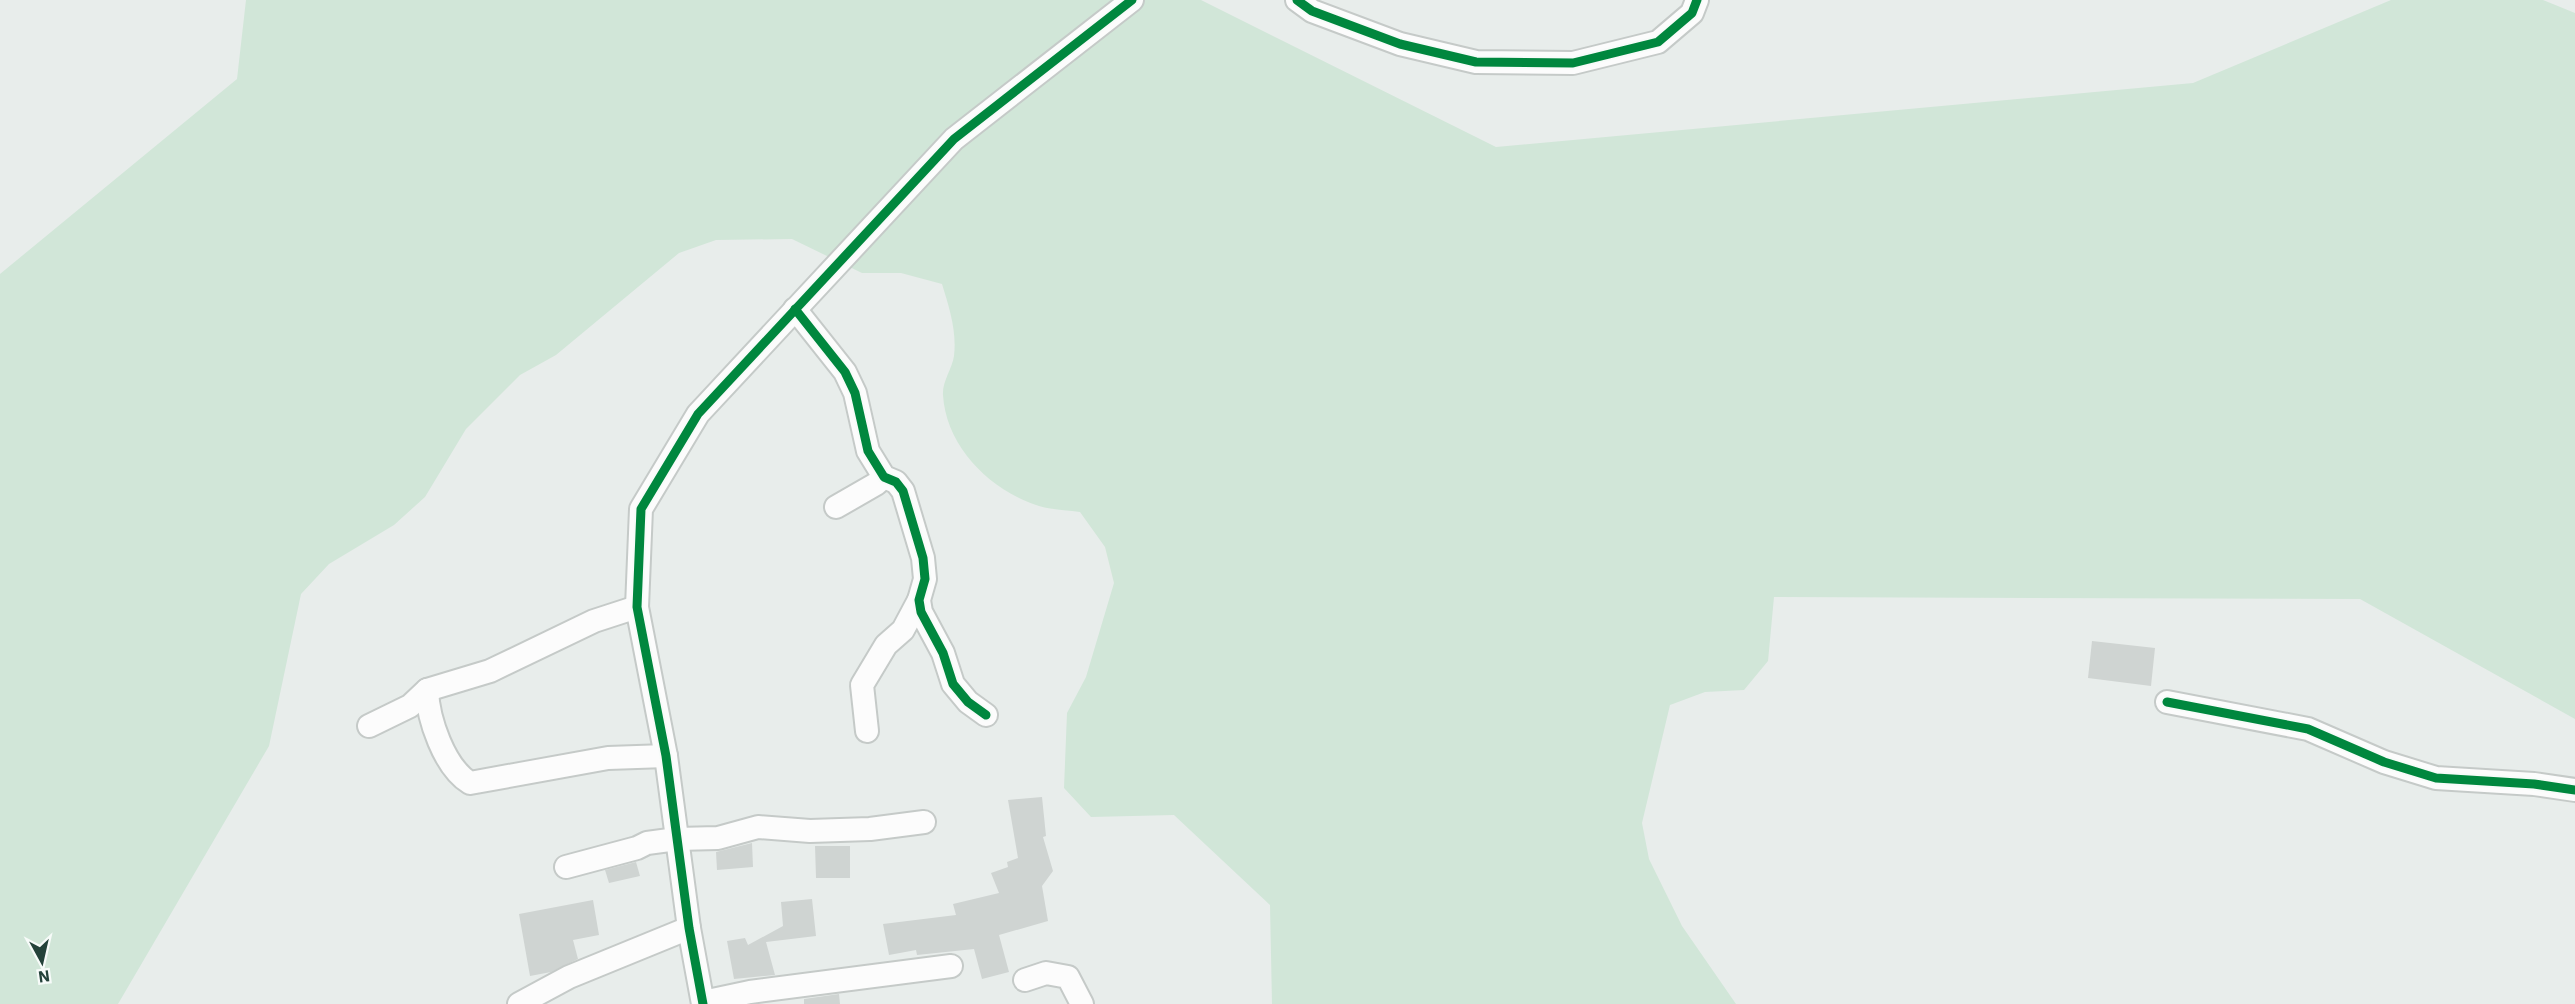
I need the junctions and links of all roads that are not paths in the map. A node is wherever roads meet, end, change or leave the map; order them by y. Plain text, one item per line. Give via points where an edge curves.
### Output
1 (1132, 0) edge
2 (1297, 0) edge
3 (1697, 0) edge
4 (795, 309) junction
5 (884, 477) junction
6 (837, 507) dead end
7 (919, 600) junction
8 (637, 607) junction
9 (427, 690) junction
10 (2167, 702) dead end
11 (986, 715) dead end
12 (369, 726) dead end
13 (867, 731) dead end
14 (666, 756) junction
15 (2575, 790) edge
16 (924, 822) dead end
17 (677, 839) junction
18 (566, 867) dead end
19 (689, 928) junction
20 (951, 966) dead end
21 (1025, 980) dead end
22 (703, 1003) edge
23 (519, 1004) edge
24 (1082, 1004) edge

1 - 4 street via 954,139
2 - 3 street via 1312,11 1400,44 1476,62 1573,63 1658,42 1692,13
4 - 5 street via 845,372 855,393 867,451
4 - 8 street via 698,414 641,509
5 - 6 street
5 - 7 street via 896,482 903,491 923,558 925,579
7 - 11 street via 953,684
7 - 13 street via 903,630 886,645 862,685
8 - 9 street via 594,621 490,671
8 - 14 street
9 - 12 street via 410,706
9 - 14 street via 428,705 447,759 470,783 608,758
10 - 15 street via 2308,729 2384,762 2436,778
14 - 17 street
16 - 17 street via 810,831 758,827 718,838
17 - 18 street via 647,843
17 - 19 street
19 - 22 street
19 - 23 street via 568,977
20 - 22 street via 750,992
21 - 24 street via 1046,972 1068,977

